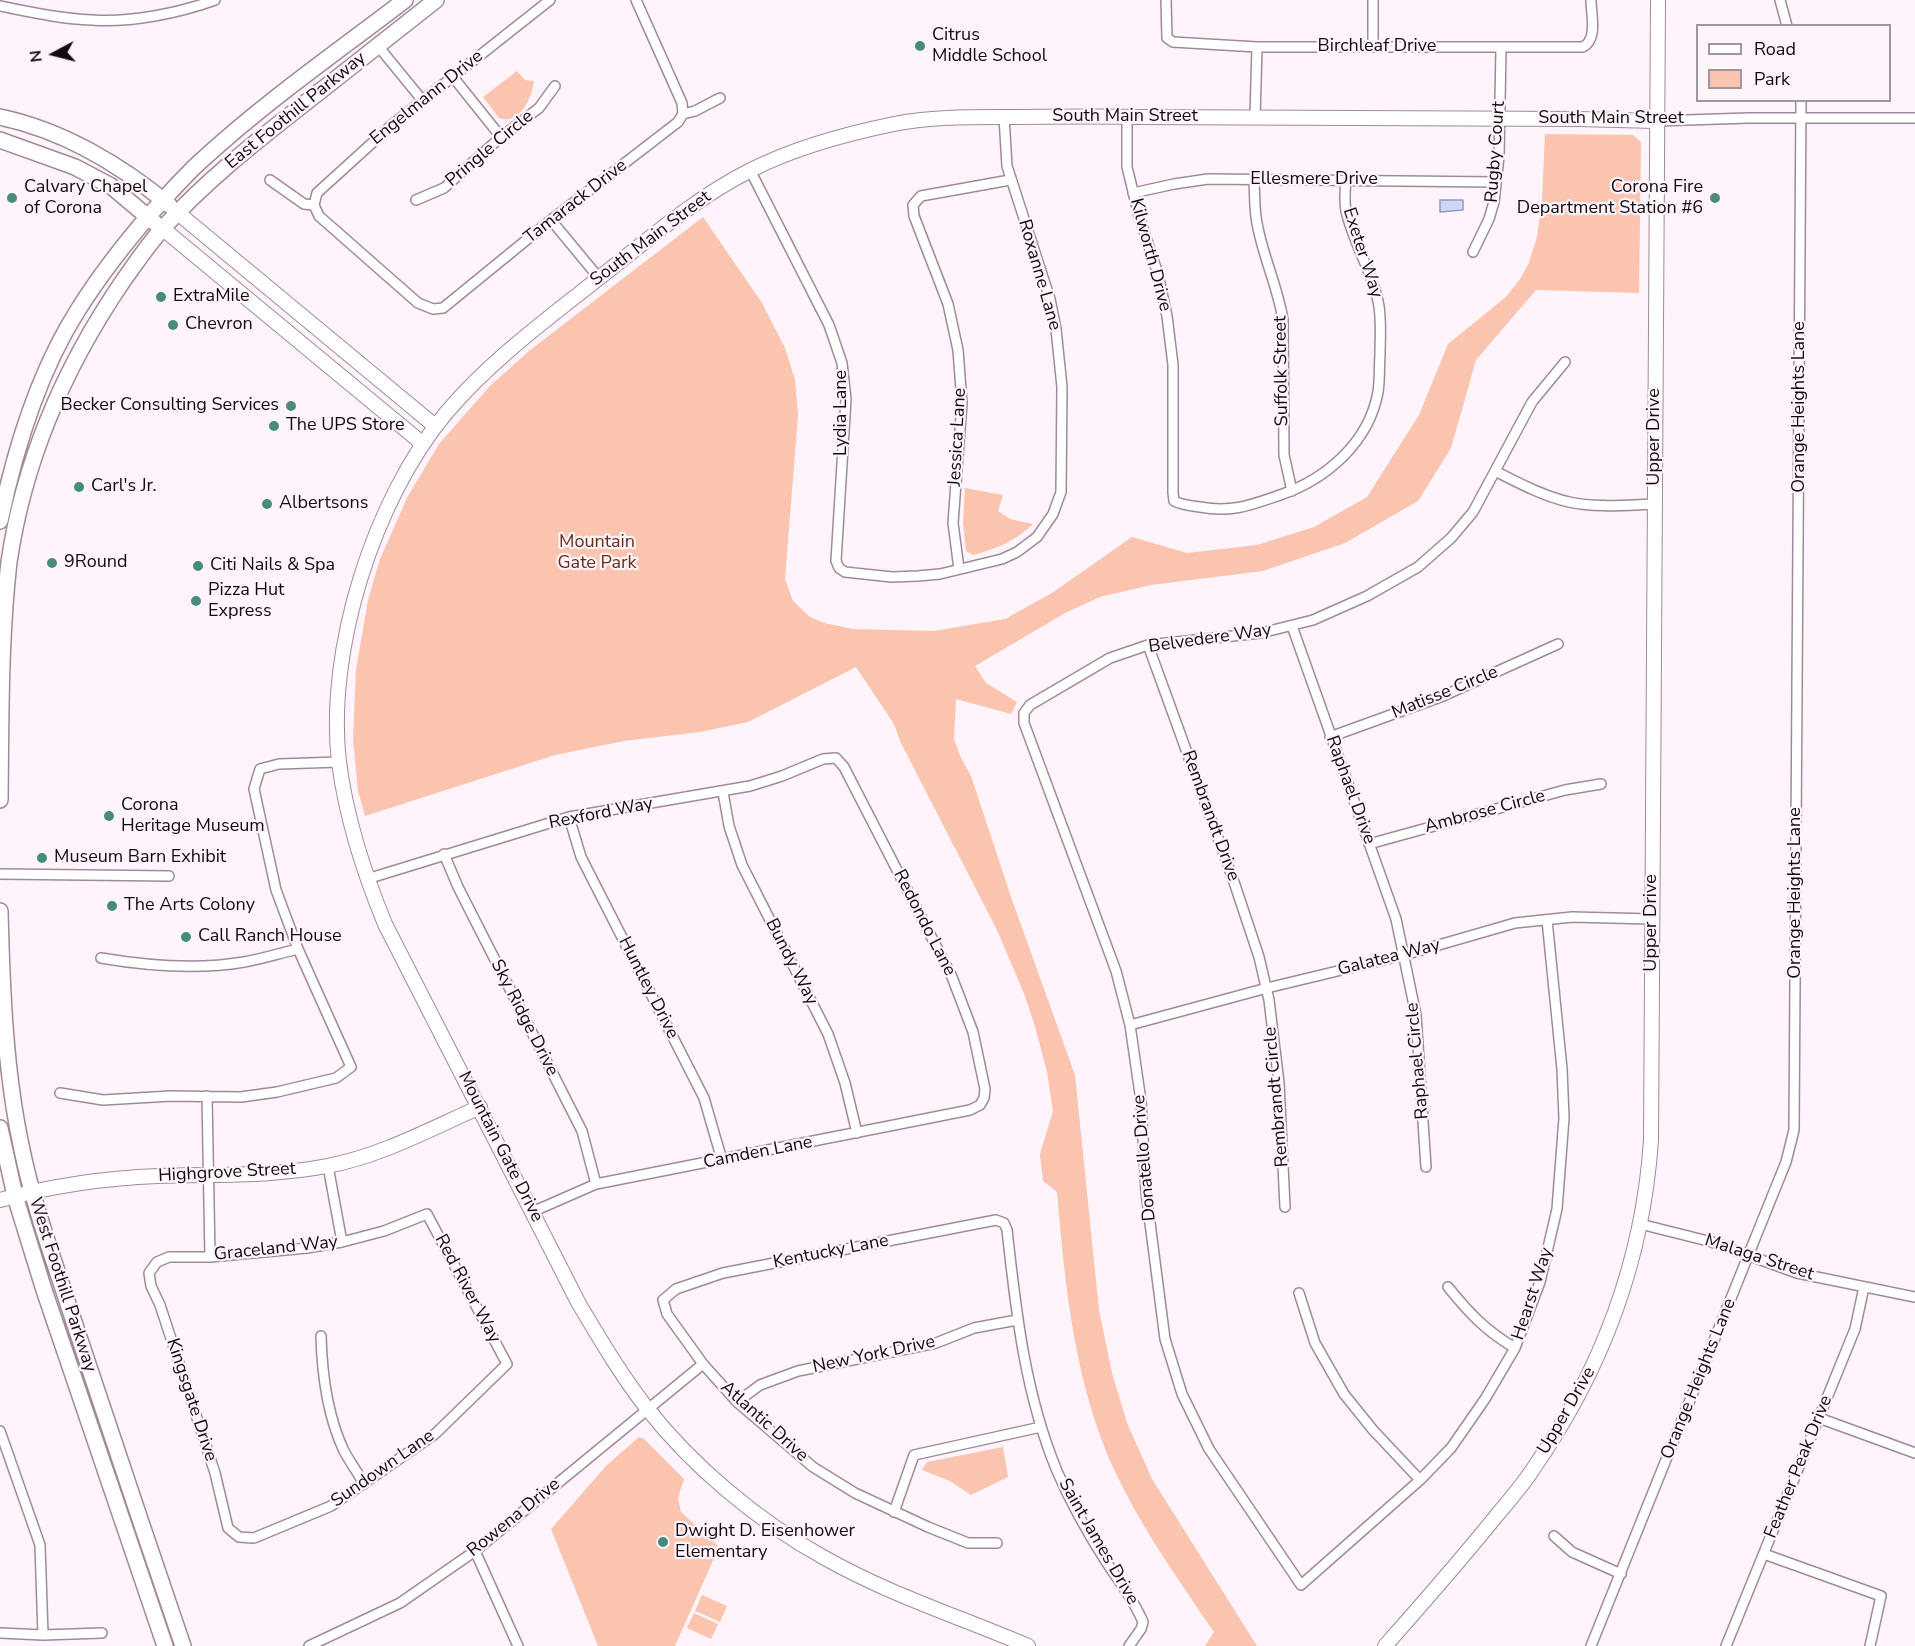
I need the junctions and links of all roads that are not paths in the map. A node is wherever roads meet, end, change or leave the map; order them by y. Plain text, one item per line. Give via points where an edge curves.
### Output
1 (215, 0) edge
2 (405, 0) edge
3 (420, 0) edge
4 (436, 0) edge
5 (550, 0) edge
6 (636, 0) edge
7 (1166, 0) edge
8 (1373, 0) edge
9 (1591, 0) edge
10 (1658, 0) edge
11 (1780, 0) edge
12 (0, 6) edge
13 (1786, 24) edge
14 (378, 46) junction
15 (1372, 46) junction
16 (1257, 47) junction
17 (1501, 48) junction
18 (453, 77) junction
19 (555, 86) dead end
20 (720, 98) dead end
21 (423, 101) junction
22 (1801, 102) edge
23 (683, 114) junction
24 (0, 117) edge
25 (1004, 117) junction
26 (1127, 117) junction
27 (1255, 117) junction
28 (1802, 118) junction
29 (1915, 118) edge
30 (1500, 119) junction
31 (1656, 121) junction
32 (501, 137) junction
33 (0, 140) edge
34 (750, 170) junction
35 (270, 180) dead end
36 (1010, 180) junction
37 (1346, 180) junction
38 (1254, 181) junction
39 (1496, 182) junction
40 (1133, 193) junction
41 (163, 200) junction
42 (416, 200) dead end
43 (314, 205) junction
44 (178, 213) junction
45 (148, 217) junction
46 (551, 220) junction
47 (162, 228) junction
48 (1473, 252) dead end
49 (599, 278) junction
50 (297, 341) junction
51 (345, 352) junction
52 (1565, 362) dead end
53 (435, 426) junction
54 (423, 444) junction
55 (1495, 471) junction
56 (1292, 491) junction
57 (1174, 501) joint
58 (1654, 504) junction
59 (0, 521) edge
60 (959, 569) junction
61 (1292, 626) junction
62 (1558, 644) dead end
63 (1148, 645) junction
64 (1024, 713) joint
65 (1330, 737) junction
66 (836, 758) joint
67 (339, 762) junction
68 (1601, 784) dead end
69 (723, 792) junction
70 (0, 800) edge
71 (569, 817) junction
72 (1369, 844) junction
73 (444, 854) junction
74 (0, 874) edge
75 (169, 876) dead end
76 (367, 879) junction
77 (0, 911) edge
78 (1652, 919) junction
79 (1547, 920) junction
80 (298, 949) junction
81 (1404, 955) junction
82 (101, 958) dead end
83 (1267, 988) junction
84 (1130, 1025) junction
85 (60, 1093) dead end
86 (207, 1096) junction
87 (984, 1098) joint
88 (480, 1107) junction
89 (0, 1128) edge
90 (857, 1133) junction
91 (722, 1160) junction
92 (328, 1166) junction
93 (1426, 1167) dead end
94 (210, 1176) junction
95 (596, 1184) junction
96 (32, 1192) junction
97 (7, 1198) edge
98 (1285, 1207) dead end
99 (532, 1212) junction
100 (428, 1214) joint
101 (1004, 1223) joint
102 (1640, 1224) junction
103 (342, 1242) junction
104 (1748, 1256) junction
105 (210, 1257) junction
106 (157, 1262) joint
107 (1448, 1287) dead end
108 (1864, 1287) junction
109 (1299, 1293) dead end
110 (1915, 1297) edge
111 (663, 1300) joint
112 (1017, 1320) junction
113 (321, 1336) dead end
114 (1515, 1348) junction
115 (507, 1364) joint
116 (703, 1364) junction
117 (737, 1402) junction
118 (647, 1409) junction
119 (1819, 1418) junction
120 (1041, 1427) junction
121 (0, 1431) edge
122 (1915, 1453) edge
123 (1420, 1479) junction
124 (364, 1484) junction
125 (894, 1512) junction
126 (1554, 1536) dead end
127 (239, 1537) joint
128 (997, 1543) dead end
129 (475, 1551) junction
130 (1764, 1554) junction
131 (1621, 1574) junction
132 (1301, 1585) joint
133 (0, 1633) edge
134 (102, 1633) dead end
135 (44, 1635) junction
136 (165, 1646) edge
137 (183, 1646) edge
138 (309, 1646) edge
139 (518, 1646) edge
140 (1028, 1646) edge
141 (1129, 1646) edge
142 (1385, 1646) edge
143 (1591, 1646) edge
144 (1726, 1646) edge
145 (1870, 1646) edge

1 - 12 street via 146,17 93,21
2 - 41 main road, East Foothill Parkway via 241,126
3 - 14 main road via 380,30 375,38
4 - 14 main road, East Foothill Parkway
5 - 18 street, Engelmann Drive
6 - 23 street via 682,103
7 - 16 street, Birchleaf Drive via 1167,38 1173,42
8 - 15 street
9 - 17 street, Birchleaf Drive via 1589,44
10 - 31 main road, Upper Drive
11 - 13 street
14 - 21 street
14 - 44 main road, East Foothill Parkway via 260,139
15 - 16 street, Birchleaf Drive
15 - 17 street, Birchleaf Drive
16 - 27 street
17 - 30 street, Rugby Court
18 - 21 street, Engelmann Drive
18 - 32 street
19 - 32 street, Pringle Circle via 539,108
20 - 23 street, Tamarack Drive
21 - 43 street, Engelmann Drive via 317,193
22 - 28 street, Orange Heights Lane
23 - 46 street, Tamarack Drive via 678,122
24 - 41 main road via 85,149 116,165
25 - 26 main road, South Main Street
25 - 34 main road, South Main Street via 927,119 880,127 793,151
25 - 36 street, Roxanne Lane
26 - 27 main road, South Main Street
26 - 40 street, Kilworth Drive via 1127,167
27 - 30 main road, South Main Street
28 - 29 street, South Main Street
28 - 31 street, South Main Street
28 - 104 street, Orange Heights Lane via 1794,1130 1786,1162
30 - 31 main road, South Main Street
30 - 39 street, Rugby Court
31 - 58 main road, Upper Drive
32 - 42 street, Pringle Circle via 444,188
33 - 45 main road via 75,167 111,186
34 - 49 main road, South Main Street via 696,203
34 - 60 street, Lydia Lane via 830,325 842,363 846,399 836,561 839,568 892,577
35 - 43 street via 304,204
36 - 60 street, Roxanne Lane via 1050,299 1061,363 1060,492 1053,514 1037,537 1002,559
36 - 60 street, Jessica Lane via 921,196 913,205 948,303 958,350 962,403 953,523
37 - 38 street, Ellesmere Drive
37 - 39 street, Ellesmere Drive
37 - 56 street, Exeter Way via 1345,209 1379,303 1378,391 1356,442 1319,478
38 - 40 street, Ellesmere Drive via 1208,179
38 - 56 street, Suffolk Street via 1258,230 1283,320 1284,455
39 - 48 street, Rugby Court via 1489,219
40 - 57 street, Kilworth Drive via 1167,316 1173,364
41 - 44 main road
41 - 45 main road, East Foothill Parkway
43 - 46 street, Tamarack Drive via 319,216 418,303 433,309 452,302
44 - 47 main road, East Foothill Parkway
44 - 51 main road
45 - 47 main road
45 - 59 main road via 106,269 59,346 21,439
46 - 49 street
47 - 50 main road
47 - 70 main road via 96,322 73,363 38,444 23,494 3,613
49 - 53 main road, South Main Street via 483,373
50 - 51 main road via 309,333 329,350
50 - 54 main road
51 - 53 main road
52 - 55 street, Belvedere Way via 1532,402
53 - 54 main road, South Main Street
54 - 67 main road, Mountain Gate Drive via 379,523 360,577 342,668 337,723
55 - 58 street via 1542,494 1570,502
55 - 61 street, Belvedere Way via 1473,512 1418,567 1368,596
56 - 57 street, Exeter Way via 1232,510
58 - 78 main road, Upper Drive
61 - 63 street, Belvedere Way via 1262,633
61 - 65 street, Raphael Drive
62 - 65 street, Matisse Circle via 1443,696
63 - 64 street, Belvedere Way via 1110,658 1030,705
63 - 83 street, Rembrandt Drive via 1234,882
64 - 84 street, Donatello Drive via 1024,723 1116,971
65 - 72 street, Raphael Drive
66 - 69 street, Rexford Way
66 - 87 street, Redondo Lane via 952,977 973,1032
67 - 76 main road, Mountain Gate Drive
67 - 80 street via 279,764 260,769 254,789 276,890
68 - 72 street, Ambrose Circle via 1565,790
69 - 71 street, Rexford Way
69 - 90 street, Bundy Way via 742,866 828,1034
71 - 73 street, Rexford Way
71 - 91 street, Huntley Drive via 581,857 704,1098
72 - 81 street, Raphael Drive via 1396,919
73 - 76 street, Rexford Way
73 - 95 street, Sky Ridge Drive via 582,1131
74 - 75 street
76 - 88 main road, Mountain Gate Drive via 385,924
77 - 96 main road, West Foothill Parkway via 8,1055 21,1149
78 - 79 street, Galatea Way
78 - 102 main road, Upper Drive via 1651,1140
79 - 81 street, Galatea Way via 1515,923
79 - 114 street, Hearst Way via 1564,1118 1557,1209 1540,1282
80 - 82 street via 218,966 148,966
80 - 86 street via 351,1067 336,1078 277,1092
81 - 83 street, Galatea Way
81 - 93 street, Raphael Circle via 1416,1015
83 - 84 street, Galatea Way
83 - 98 street, Rembrandt Circle via 1279,1083
84 - 132 street, Donatello Drive via 1165,1339 1182,1394 1209,1449
85 - 86 street via 103,1100
86 - 94 street
87 - 90 street, Camden Lane via 970,1110
88 - 92 main road, Highgrove Street via 374,1153
88 - 99 main road, Mountain Gate Drive
89 - 97 main road, West Foothill Parkway
90 - 91 street, Camden Lane
91 - 95 street, Camden Lane
92 - 94 main road, Highgrove Street
92 - 103 street
94 - 96 main road, Highgrove Street via 106,1180
94 - 105 street
95 - 99 street, Camden Lane
96 - 97 main road, Highgrove Street
96 - 137 main road, West Foothill Parkway
97 - 136 main road, West Foothill Parkway
99 - 118 main road, Mountain Gate Drive via 579,1304
100 - 103 street, Graceland Way
100 - 115 street, Red River Way
101 - 111 street, Kentucky Lane via 996,1221 723,1273 676,1289
101 - 112 street, Saint James Drive
102 - 104 street, Malaga Street via 1712,1242
102 - 142 main road, Upper Drive via 1624,1288 1601,1351 1564,1423 1530,1474
103 - 105 street, Graceland Way
104 - 108 street, Malaga Street via 1797,1273
104 - 131 street, Orange Heights Lane
105 - 106 street, Graceland Way via 170,1257
106 - 127 street, Kingsgate Drive via 149,1273 151,1286 215,1473 228,1528
107 - 114 street via 1471,1316
108 - 110 street, Malaga Street
108 - 119 street, Feather Peak Drive via 1855,1329
109 - 123 street via 1315,1343 1344,1394
111 - 116 street, Atlantic Drive via 667,1314
112 - 117 street, New York Drive via 974,1328 936,1343 798,1371 760,1385
112 - 120 street, Saint James Drive
113 - 124 street via 322,1376 330,1410 344,1451
114 - 123 street, Hearst Way via 1485,1400 1450,1448
115 - 124 street, Sundown Lane via 435,1434
116 - 117 street, Atlantic Drive
116 - 118 street, Rowena Drive
117 - 125 street, Atlantic Drive via 813,1467
118 - 129 street, Rowena Drive
118 - 140 main road, Mountain Gate Drive via 711,1475 790,1538 871,1581
119 - 122 street
119 - 130 street, Feather Peak Drive
120 - 125 street via 914,1455
120 - 141 street, Saint James Drive via 1057,1472 1143,1622
121 - 135 street via 40,1545
123 - 132 street, Hearst Way
124 - 127 street, Sundown Lane via 331,1506 254,1538
125 - 128 street, Atlantic Drive via 968,1543
126 - 131 street via 1572,1552
129 - 138 street, Rowena Drive via 400,1603
129 - 139 street
130 - 144 street, Feather Peak Drive
130 - 145 street via 1881,1596
131 - 143 street, Orange Heights Lane
133 - 135 street
134 - 135 street

